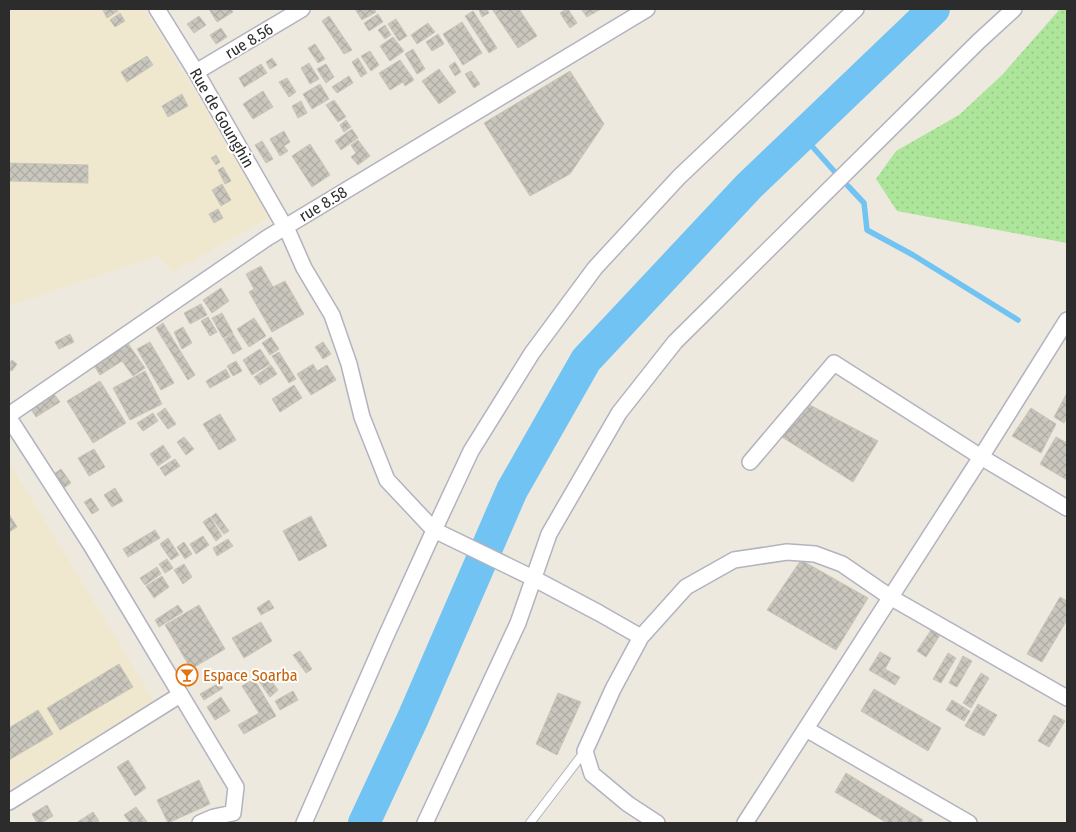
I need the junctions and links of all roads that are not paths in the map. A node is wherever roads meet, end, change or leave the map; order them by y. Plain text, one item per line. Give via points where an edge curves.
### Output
1 (156, 9) edge
2 (302, 9) edge
3 (647, 9) edge
4 (856, 9) edge
5 (1014, 9) edge
6 (196, 72) junction
7 (285, 228) junction
8 (1066, 324) edge
9 (9, 416) edge
10 (981, 457) junction
11 (750, 462) dead end
12 (1067, 508) edge
13 (434, 530) junction
14 (533, 578) junction
15 (890, 597) junction
16 (641, 636) junction
17 (180, 695) junction
18 (1067, 698) edge
19 (806, 729) junction
20 (585, 751) junction
21 (9, 802) edge
22 (200, 823) edge
23 (304, 823) edge
24 (425, 823) edge
25 (530, 823) edge
26 (657, 823) edge
27 (746, 823) edge
28 (969, 823) edge

1 - 6 street, Rue de Gounghin
2 - 6 street, rue 8.56
3 - 7 street, rue 8.58
4 - 13 street via 679,177 595,268 532,352 471,451
5 - 14 street via 675,342 619,413 549,534
6 - 7 street, Rue de Gounghin
7 - 9 street, rue 8.58
7 - 13 street, Rue de Gounghin via 332,315 362,417 387,480
8 - 10 street
9 - 17 street via 91,545
10 - 11 street via 834,363
10 - 12 street
10 - 15 street
13 - 14 street
13 - 23 street
14 - 16 street
14 - 24 street via 518,622
15 - 16 street via 842,564 815,554 787,552 734,560 686,587
15 - 18 street
15 - 19 street
16 - 20 street
17 - 21 street
17 - 22 street via 236,787 233,813
19 - 27 street
19 - 28 street
20 - 25 lane
20 - 26 street via 592,774

